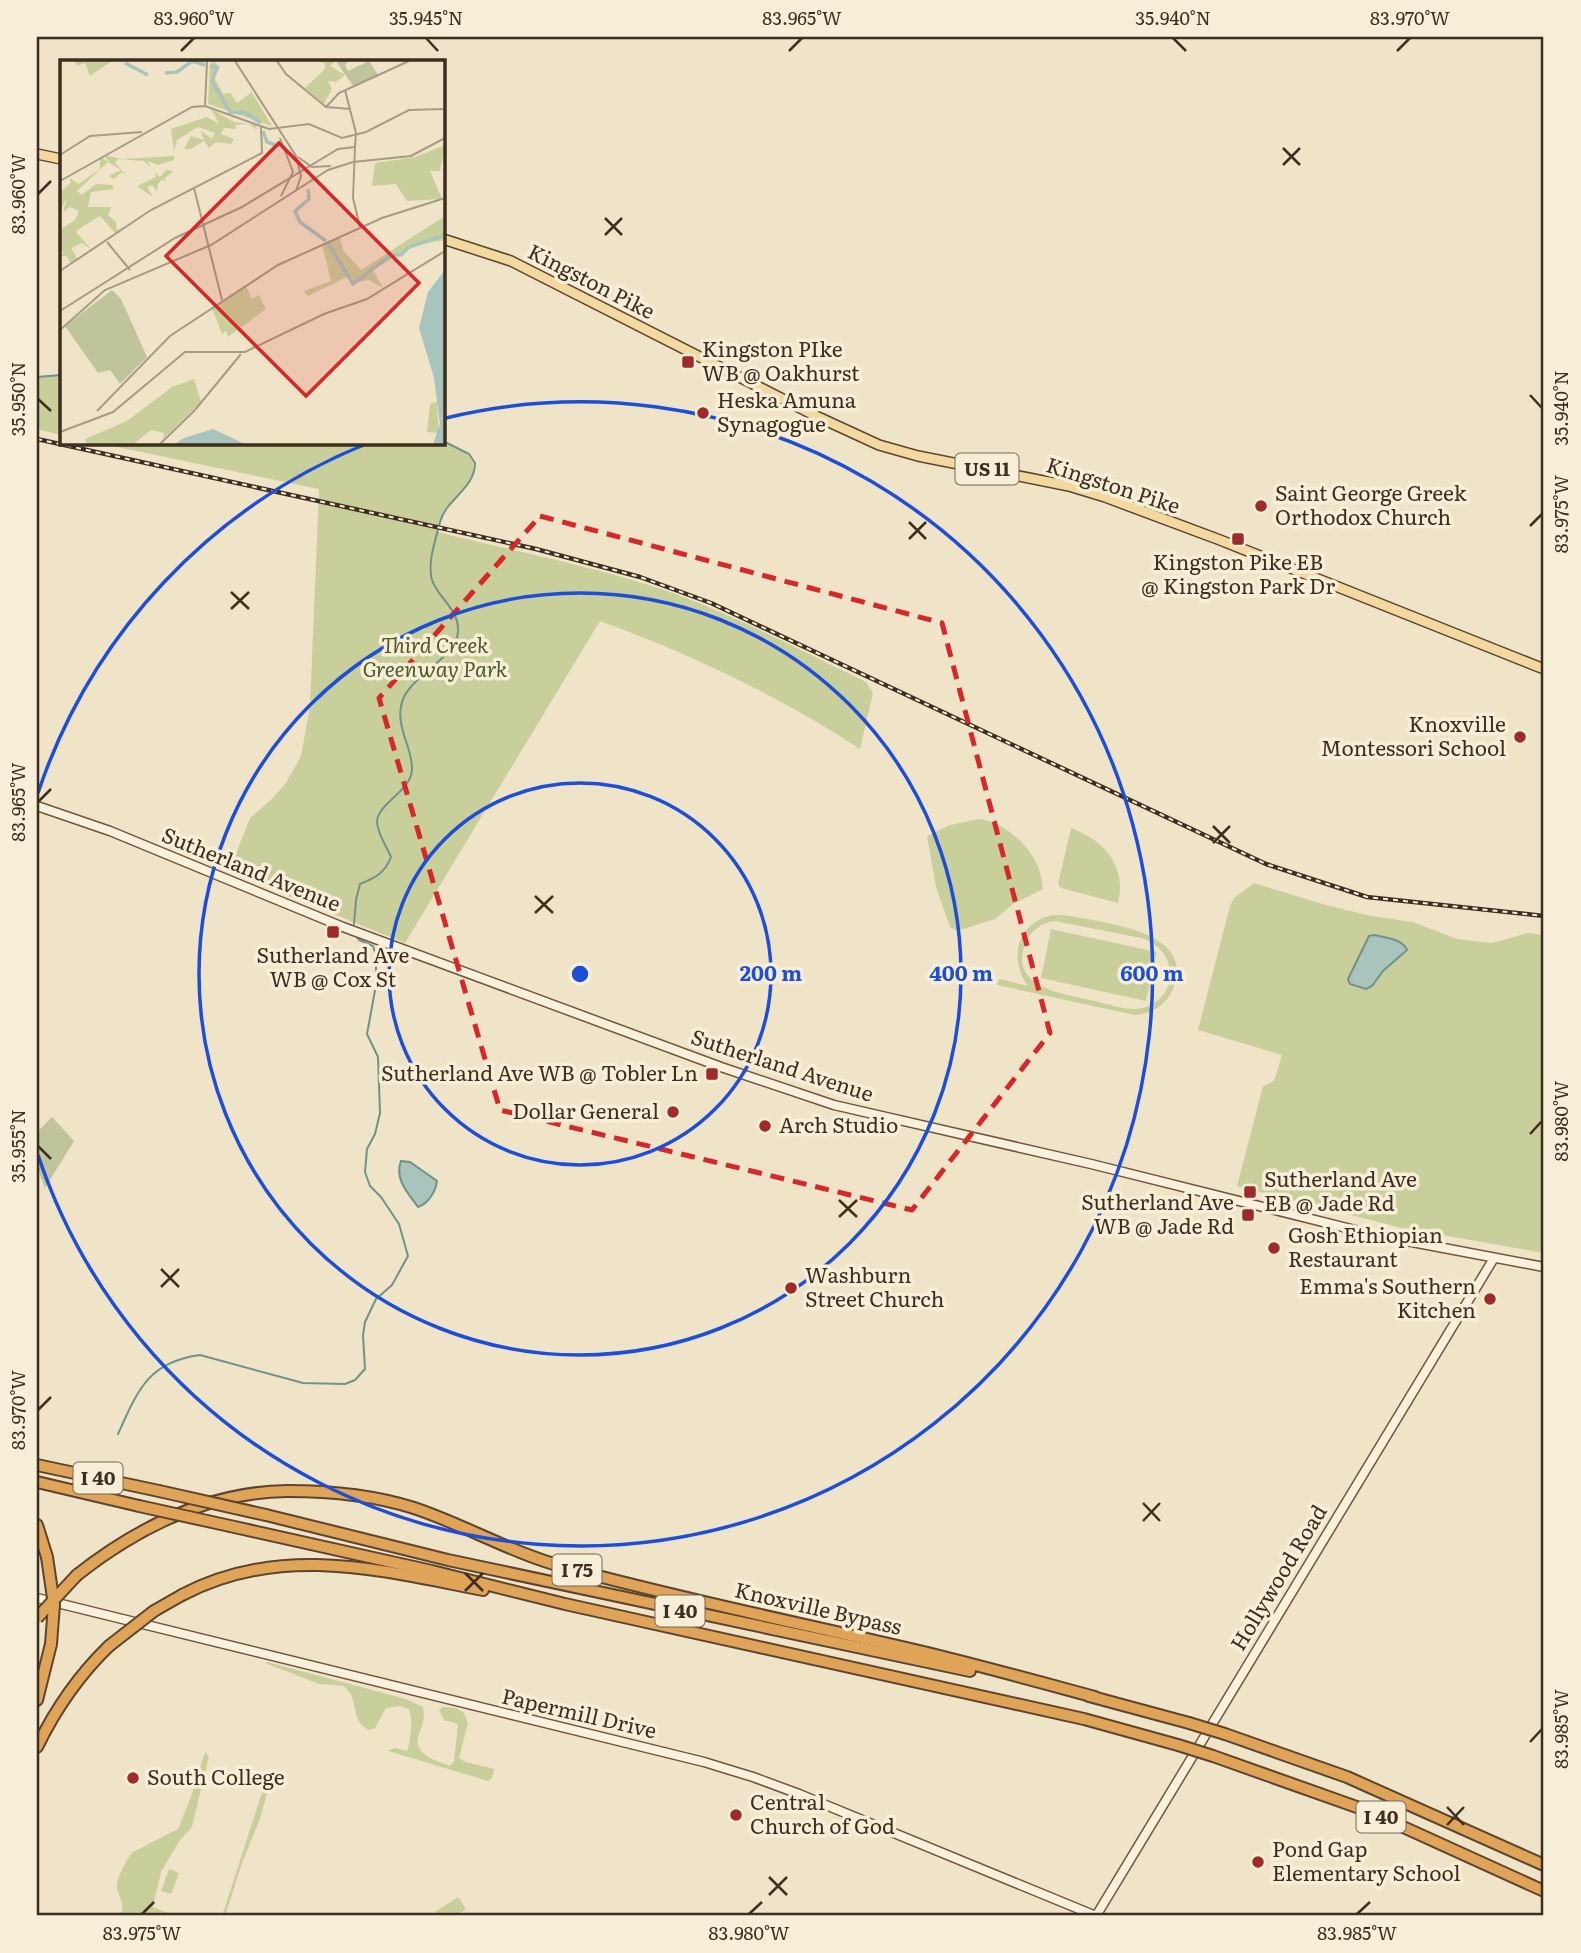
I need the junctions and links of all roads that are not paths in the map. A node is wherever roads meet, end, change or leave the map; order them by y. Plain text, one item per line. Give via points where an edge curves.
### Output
1 (37, 154) edge
2 (60, 159) edge
3 (444, 239) edge
4 (1544, 669) edge
5 (37, 806) edge
6 (1494, 1258) junction
7 (1544, 1268) edge
8 (37, 1465) edge
9 (37, 1482) edge
10 (37, 1525) edge
11 (37, 1598) edge
12 (565, 1604) junction
13 (37, 1618) edge
14 (1095, 1697) junction
15 (37, 1700) edge
16 (37, 1747) edge
17 (1544, 1865) edge
18 (1544, 1891) edge
19 (1096, 1916) edge

1 - 2 main road
3 - 4 main road, Kingston Pike / US 11 via 511,261 879,445 1105,498
5 - 6 street, Sutherland Avenue via 110,831 343,927 823,1102 1375,1235
6 - 7 street, Sutherland Avenue
6 - 19 street, Hollywood Road
8 - 14 highway, I 40, bridge via 474,1566
9 - 12 highway, I 40, bridge
10 - 15 highway, bridge via 54,1605 51,1644
11 - 19 street, Papermill Drive via 704,1762 799,1794
12 - 16 highway, I 75, bridge via 375,1569 318,1564 275,1567 218,1580 154,1611 109,1646 82,1675
12 - 18 highway, I 40, bridge via 1084,1718 1178,1745 1368,1811
13 - 14 highway, Knoxville Bypass / I 75, bridge via 105,1553 193,1507 283,1492 353,1494 414,1508 561,1566
14 - 17 highway, I 40, bridge via 1225,1734 1347,1777

